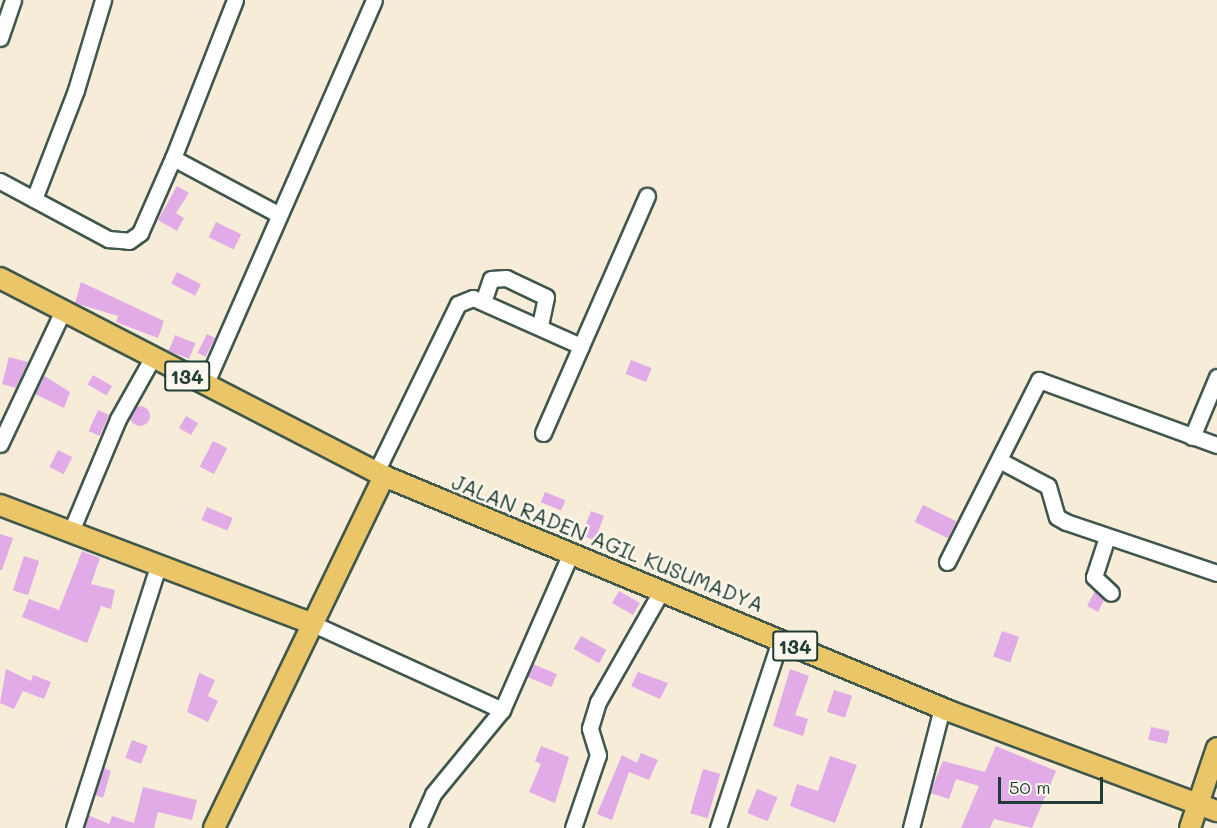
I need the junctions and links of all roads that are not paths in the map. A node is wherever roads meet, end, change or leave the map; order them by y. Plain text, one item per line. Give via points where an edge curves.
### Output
1 (13, 0) edge
2 (103, 0) edge
3 (217, 0) edge
4 (374, 0) edge
5 (234, 3) edge
6 (0, 38) edge
7 (174, 158) junction
8 (0, 181) edge
9 (647, 196) dead end
10 (34, 199) junction
11 (276, 213) junction
12 (0, 278) edge
13 (483, 302) junction
14 (62, 312) junction
15 (540, 326) junction
16 (581, 346) junction
17 (153, 357) junction
18 (1217, 377) edge
19 (205, 385) junction
20 (543, 433) dead end
21 (1192, 437) junction
22 (0, 444) edge
23 (1217, 445) edge
24 (999, 460) junction
25 (380, 474) junction
26 (0, 505) edge
27 (71, 531) junction
28 (1106, 540) junction
29 (571, 553) junction
30 (947, 562) dead end
31 (159, 564) junction
32 (1217, 573) edge
33 (662, 590) junction
34 (1111, 593) dead end
35 (311, 623) junction
36 (780, 640) junction
37 (942, 708) junction
38 (502, 710) junction
39 (1217, 748) edge
40 (1198, 803) junction
41 (1217, 811) edge
42 (74, 828) edge
43 (214, 828) edge
44 (418, 828) edge
45 (573, 828) edge
46 (718, 828) edge
47 (912, 828) edge
48 (1190, 828) edge

1 - 6 street
2 - 10 street via 76,90
3 - 5 street
4 - 11 street
5 - 7 street
7 - 10 street via 140,233 129,241 108,239
7 - 11 street
8 - 10 street
9 - 16 street
11 - 19 street
12 - 14 main road, JALAN RADEN AGIL KUSUMADYA / 134
13 - 15 street
13 - 15 street via 495,277 524,285 548,302
13 - 25 street via 465,300 449,315
14 - 17 main road, JALAN RADEN AGIL KUSUMADYA / 134
14 - 22 street
15 - 16 street
16 - 20 street
17 - 19 main road, JALAN RADEN AGIL KUSUMADYA / 134
17 - 27 street via 118,419
18 - 21 street
19 - 25 main road, JALAN RADEN AGIL KUSUMADYA / 134
21 - 23 street
21 - 24 street via 1039,380
24 - 28 street via 1048,486 1057,517
24 - 30 street
25 - 29 main road, JALAN RADEN AGIL KUSUMADYA / 134
25 - 35 main road
26 - 27 main road
27 - 31 main road
28 - 32 street
28 - 34 street via 1094,577
29 - 33 main road, JALAN RADEN AGIL KUSUMADYA / 134
29 - 38 street
31 - 35 main road
31 - 42 street
33 - 36 main road, JALAN RADEN AGIL KUSUMADYA / 134
33 - 45 street via 598,702 590,728 598,755
35 - 38 street
35 - 43 main road
36 - 37 main road, JALAN RADEN AGIL KUSUMADYA / 134
36 - 46 street
37 - 40 main road, JALAN RADEN AGIL KUSUMADYA / 134
37 - 47 street
38 - 44 street via 434,794
39 - 40 main road
40 - 41 main road, JALAN RADEN AGIL KUSUMADYA / 134
40 - 48 main road

